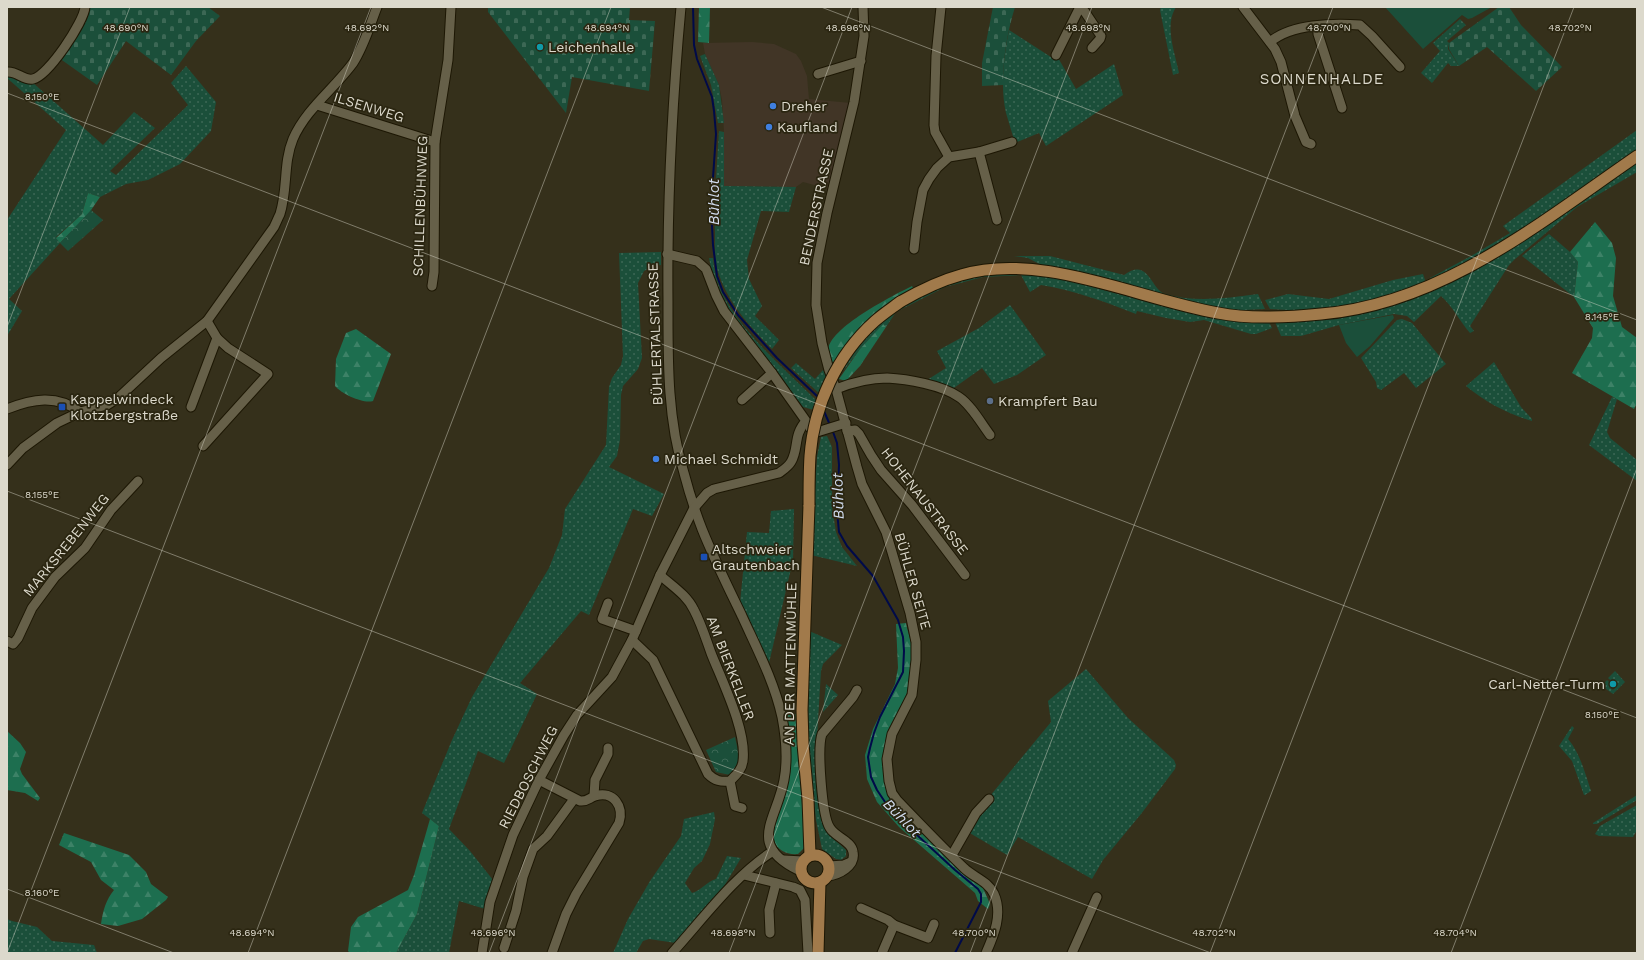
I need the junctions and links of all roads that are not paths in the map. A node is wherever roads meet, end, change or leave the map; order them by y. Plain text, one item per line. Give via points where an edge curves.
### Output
1 (85, 7) edge
2 (377, 7) edge
3 (452, 7) edge
4 (681, 7) edge
5 (863, 7) edge
6 (941, 7) edge
7 (1080, 7) edge
8 (1243, 7) edge
9 (1318, 26) junction
10 (1270, 42) junction
11 (1092, 48) dead end
12 (1056, 55) dead end
13 (861, 61) junction
14 (1400, 67) dead end
15 (7, 72) edge
16 (818, 74) dead end
17 (318, 105) junction
18 (1342, 108) dead end
19 (435, 142) junction
20 (1012, 142) dead end
21 (1311, 144) dead end
22 (979, 152) junction
23 (1637, 156) edge
24 (949, 157) junction
25 (996, 220) dead end
26 (914, 249) dead end
27 (667, 254) junction
28 (432, 286) dead end
29 (207, 321) junction
30 (217, 338) junction
31 (822, 343) joint
32 (772, 373) junction
33 (836, 389) junction
34 (742, 400) dead end
35 (191, 407) dead end
36 (7, 409) edge
37 (80, 412) junction
38 (808, 424) junction
39 (846, 427) junction
40 (990, 435) dead end
41 (203, 446) dead end
42 (7, 465) edge
43 (138, 481) dead end
44 (694, 508) junction
45 (701, 528) junction
46 (682, 532) junction
47 (965, 575) dead end
48 (660, 576) junction
49 (608, 603) dead end
50 (636, 631) junction
51 (7, 640) edge
52 (632, 640) junction
53 (857, 690) dead end
54 (608, 748) dead end
55 (539, 780) junction
56 (730, 781) junction
57 (594, 796) junction
58 (574, 799) junction
59 (989, 799) dead end
60 (742, 808) dead end
61 (773, 851) junction
62 (952, 855) junction
63 (808, 861) junction
64 (744, 875) junction
65 (822, 877) junction
66 (776, 883) junction
67 (1097, 897) dead end
68 (861, 908) dead end
69 (934, 924) dead end
70 (894, 925) junction
71 (770, 933) dead end
72 (504, 948) dead end
73 (482, 953) edge
74 (552, 953) edge
75 (672, 953) edge
76 (808, 953) edge
77 (818, 953) edge
78 (882, 953) edge
79 (986, 953) edge
80 (1072, 953) edge

1 - 15 street via 78,27 42,74 31,80 15,72
2 - 17 street via 353,62
3 - 19 street, SCHILLENBÜHNWEG via 448,60
4 - 27 street, BÜHLERTALSTRASSE
5 - 13 street, BENDERSTRASSE via 864,36
6 - 24 street via 936,56 934,125 935,132
7 - 11 street via 1101,36
7 - 12 street
8 - 10 street
9 - 10 street via 1292,30 1278,35
9 - 14 street via 1360,25
9 - 18 street via 1318,34
10 - 21 street via 1281,62 1295,116 1306,142
13 - 16 street
13 - 31 street, BENDERSTRASSE via 854,102 816,263 816,305
17 - 19 street, ILSENWEG
17 - 29 street via 301,125 287,155 280,213 274,227
19 - 28 street, SCHILLENBÜHNWEG
20 - 22 street
22 - 24 street
22 - 25 street
23 - 63 main road, AN DER MATTENMÜHLE, bridge via 1526,232 1464,270 1401,296 1339,312 1295,316 1219,314 1038,269 989,270 962,274 900,302 875,321 841,361 832,378 821,403 810,456 802,710 808,799 813,817
24 - 26 street via 928,179 923,190
27 - 32 street via 697,261 706,269 724,310
27 - 44 street, BÜHLERTALSTRASSE via 669,388 679,454
29 - 30 street
29 - 37 street via 161,358 118,398 106,405
30 - 35 street
30 - 41 street via 268,374
31 - 33 street, BÜHLER SEITE
32 - 34 street
32 - 38 street
33 - 39 street, BÜHLER SEITE
33 - 40 street via 850,383 887,378 937,388 965,402
36 - 37 street via 45,400 67,403
37 - 42 street via 39,435
38 - 39 street via 817,432
38 - 44 street, RIEDBOSCHWEG via 801,426 792,461 779,473 714,489
39 - 47 street, HOHENAUSTRASSE via 856,430 881,470 912,505
39 - 62 street, BÜHLER SEITE via 862,484 886,532 910,612 916,642 912,695 892,734 886,759 889,781 896,800
43 - 51 street, MARKSREBENWEG via 111,510 84,548 55,577 32,608 18,638 13,644
44 - 45 street, BÜHLERTALSTRASSE
44 - 46 street, RIEDBOSCHWEG
45 - 46 street
45 - 61 street, BÜHLERTALSTRASSE via 769,675 782,714 786,761 782,789 768,834
46 - 48 street, RIEDBOSCHWEG
48 - 50 street, RIEDBOSCHWEG
48 - 56 street, AM BIERKELLER via 682,594 694,610 736,719 742,740 743,760 742,767
49 - 50 street via 602,618
50 - 52 street, RIEDBOSCHWEG
52 - 55 street, RIEDBOSCHWEG via 612,677 577,715
52 - 56 street via 653,660 708,774 718,781
53 - 65 street via 822,734 820,745 825,817 831,830 854,852 848,867 841,873
54 - 57 street via 608,754 595,780
55 - 58 street
55 - 73 street, RIEDBOSCHWEG via 513,835 490,902
56 - 60 street via 735,806
57 - 58 street via 585,802
57 - 74 street via 607,796 618,802 620,819 576,894
58 - 72 street via 547,836 533,849
59 - 62 street via 976,813
61 - 63 street via 782,860
61 - 64 street via 758,860
62 - 79 street, BÜHLER SEITE via 965,870 988,886 994,894 997,923
63 - 65 main road via 827,861
63 - 65 main road via 802,876
64 - 66 street
64 - 75 street
65 - 77 main road
66 - 71 street via 769,910
66 - 76 street via 800,890 804,896
67 - 80 street
68 - 70 street
69 - 70 street via 928,938
70 - 78 street

